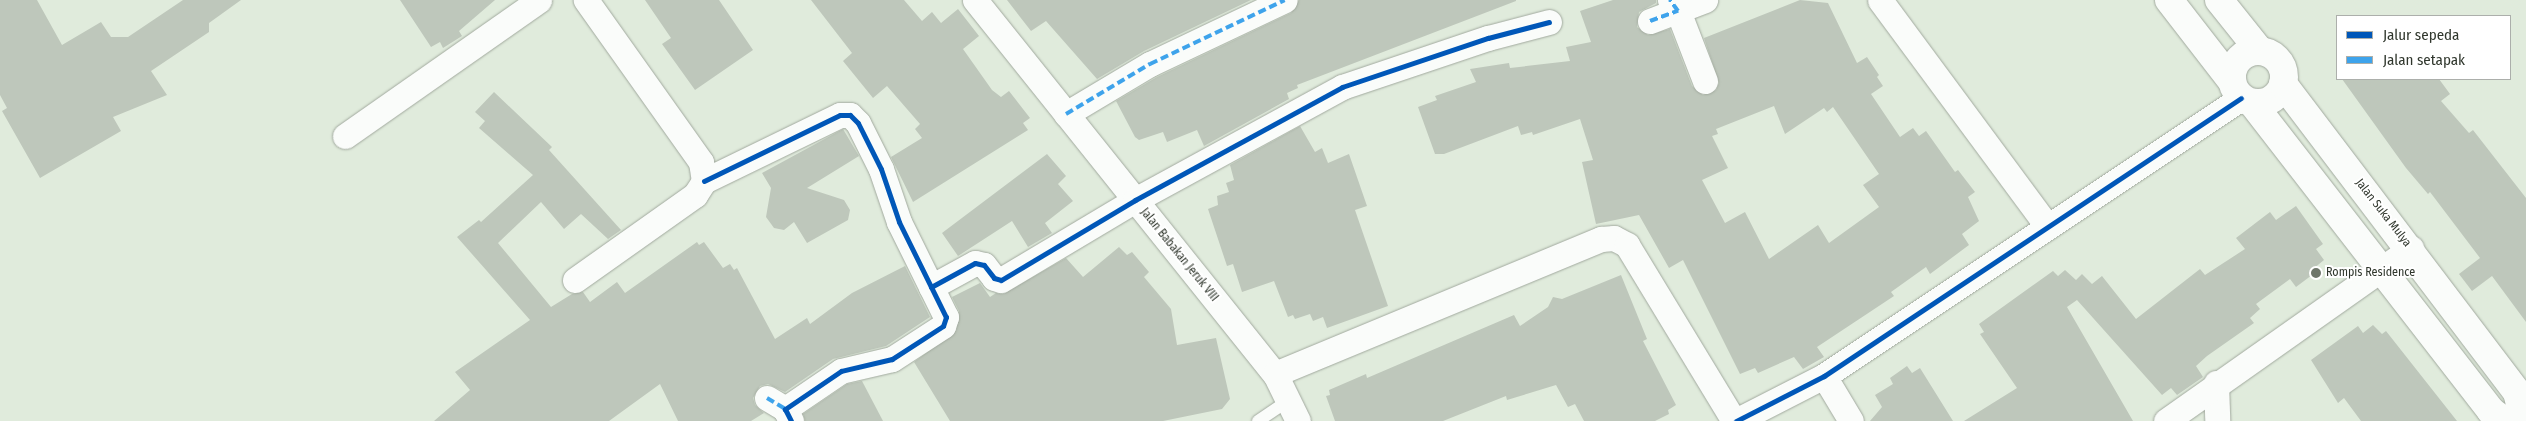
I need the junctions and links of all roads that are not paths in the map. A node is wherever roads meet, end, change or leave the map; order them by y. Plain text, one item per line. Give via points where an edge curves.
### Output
1 (539, 0) edge
2 (586, 0) edge
3 (975, 0) edge
4 (1286, 0) edge
5 (1705, 0) edge
6 (1880, 0) edge
7 (2169, 0) edge
8 (2219, 0) edge
9 (1674, 5) edge
10 (1549, 22) dead end
11 (1650, 22) dead end
12 (2259, 50) junction
13 (1705, 81) dead end
14 (2284, 84) junction
15 (2242, 94) junction
16 (1066, 114) junction
17 (345, 136) dead end
18 (704, 181) junction
19 (1135, 200) junction
20 (2048, 227) junction
21 (2411, 248) junction
22 (2381, 270) junction
23 (575, 280) dead end
24 (931, 287) junction
25 (1275, 374) junction
26 (1824, 376) junction
27 (2216, 383) junction
28 (781, 409) edge
29 (1293, 411) edge
30 (1258, 421) edge
31 (1735, 421) edge
32 (1851, 421) edge
33 (2166, 421) edge
34 (2217, 421) edge
35 (2505, 421) edge
36 (2524, 421) edge

1 - 17 street
2 - 18 street via 701,162
3 - 16 street, Jalan Babakan Jeruk VIII
4 - 16 street via 1150,64
5 - 9 street
6 - 20 street
7 - 15 street
8 - 12 street
9 - 11 street
9 - 13 street
10 - 19 street via 1488,38 1342,87
12 - 14 street via 2269,53 2284,68
12 - 15 street via 2238,59 2232,70
14 - 15 street via 2278,95 2267,102
14 - 21 street, Jalan Suka Mulya
15 - 20 street
15 - 22 street
16 - 19 street, Jalan Babakan Jeruk VIII
18 - 23 street via 696,195
18 - 24 street via 840,115 850,115 858,123 881,169 899,222
19 - 24 street via 1001,280 994,278 984,265 976,263
19 - 25 street, Jalan Babakan Jeruk VIII
20 - 26 street
21 - 22 street
21 - 36 street, Jalan Suka Mulya via 2517,392
22 - 27 street
22 - 35 street via 2491,411
24 - 28 street via 946,317 943,326 892,359 841,371
25 - 29 street, Jalan Babakan Jeruk VIII
25 - 31 street via 1601,238 1614,238 1627,245
26 - 31 street
26 - 32 street
27 - 33 street
27 - 34 street
29 - 30 lane

